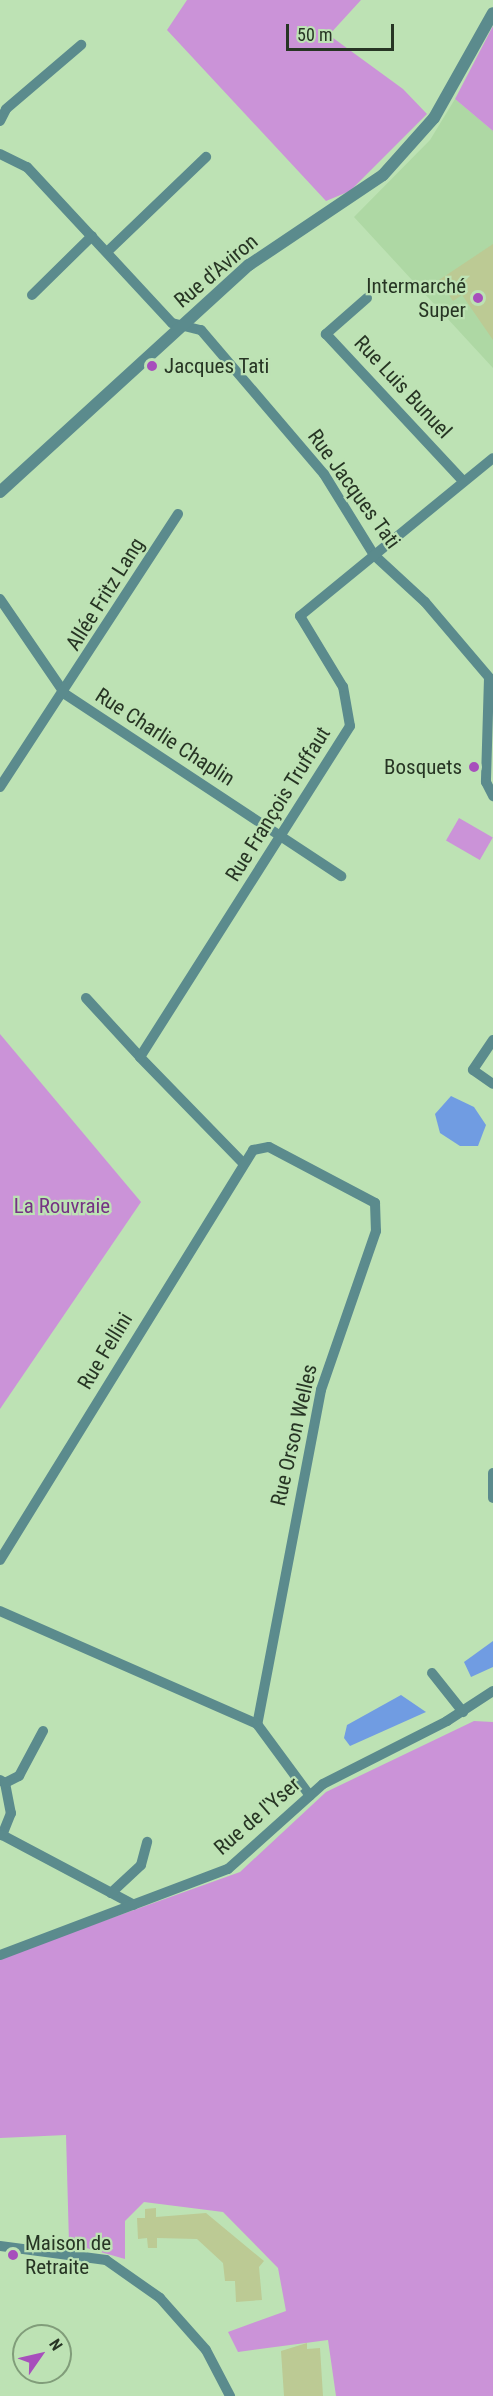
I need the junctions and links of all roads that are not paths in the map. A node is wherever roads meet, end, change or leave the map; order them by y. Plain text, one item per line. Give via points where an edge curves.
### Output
1 (493, 13) edge
2 (81, 45) dead end
3 (0, 121) edge
4 (0, 154) edge
5 (206, 157) dead end
6 (92, 236) junction
7 (108, 251) junction
8 (32, 295) dead end
9 (367, 297) dead end
10 (182, 325) junction
11 (493, 458) edge
12 (463, 480) junction
13 (0, 492) edge
14 (177, 514) dead end
15 (374, 555) junction
16 (0, 599) edge
17 (491, 680) edge
18 (65, 694) junction
19 (0, 787) edge
20 (493, 796) edge
21 (282, 837) junction
22 (341, 876) dead end
23 (86, 998) dead end
24 (493, 1040) edge
25 (140, 1056) junction
26 (493, 1084) edge
27 (243, 1162) junction
28 (493, 1473) edge
29 (493, 1498) edge
30 (0, 1560) edge
31 (0, 1611) edge
32 (432, 1673) dead end
33 (493, 1691) edge
34 (463, 1712) junction
35 (257, 1724) junction
36 (43, 1731) dead end
37 (3, 1782) edge
38 (310, 1796) junction
39 (1, 1839) edge
40 (147, 1842) dead end
41 (111, 1893) junction
42 (134, 1905) junction
43 (0, 1955) edge
44 (0, 2246) edge
45 (230, 2396) edge

1 - 10 street, Rue d'Aviron via 434,118 383,175 249,266
2 - 3 street via 6,109
4 - 6 street, Rue Jacques Tati via 27,167
5 - 7 street
6 - 7 street, Rue Jacques Tati
6 - 8 street
7 - 10 street, Rue Jacques Tati via 172,323
9 - 12 street, Rue Luis Bunuel via 326,334
10 - 13 street, Rue d'Aviron
10 - 15 street, Rue Jacques Tati via 201,330 324,474
11 - 12 street
12 - 15 street
14 - 18 street, Allée Fritz Lang
15 - 17 street, Rue Jacques Tati via 425,602
15 - 21 street, Rue François Truffaut via 300,616 343,687 350,726
16 - 18 street, Rue Charlie Chaplin
17 - 20 street via 486,773
18 - 19 street, Allée Fritz Lang
18 - 21 street, Rue Charlie Chaplin
21 - 22 street, Rue Charlie Chaplin
21 - 25 street, Rue François Truffaut
23 - 25 street
24 - 26 street via 473,1070
25 - 27 street
27 - 30 street, Rue Fellini
27 - 35 street, Rue Orson Welles via 253,1150 269,1147 375,1203 375,1231 321,1390
28 - 29 street
31 - 35 street
32 - 34 street
33 - 34 street, Rue de l'Yser
34 - 38 street, Rue de l'Yser via 346,1771
35 - 38 street
36 - 37 street via 19,1776
37 - 39 street via 11,1813
38 - 42 street, Rue de l'Yser via 228,1869
39 - 41 street
40 - 41 street via 141,1865
41 - 42 street
42 - 43 street, Rue de l'Yser
44 - 45 street via 106,2260 160,2298 206,2350

